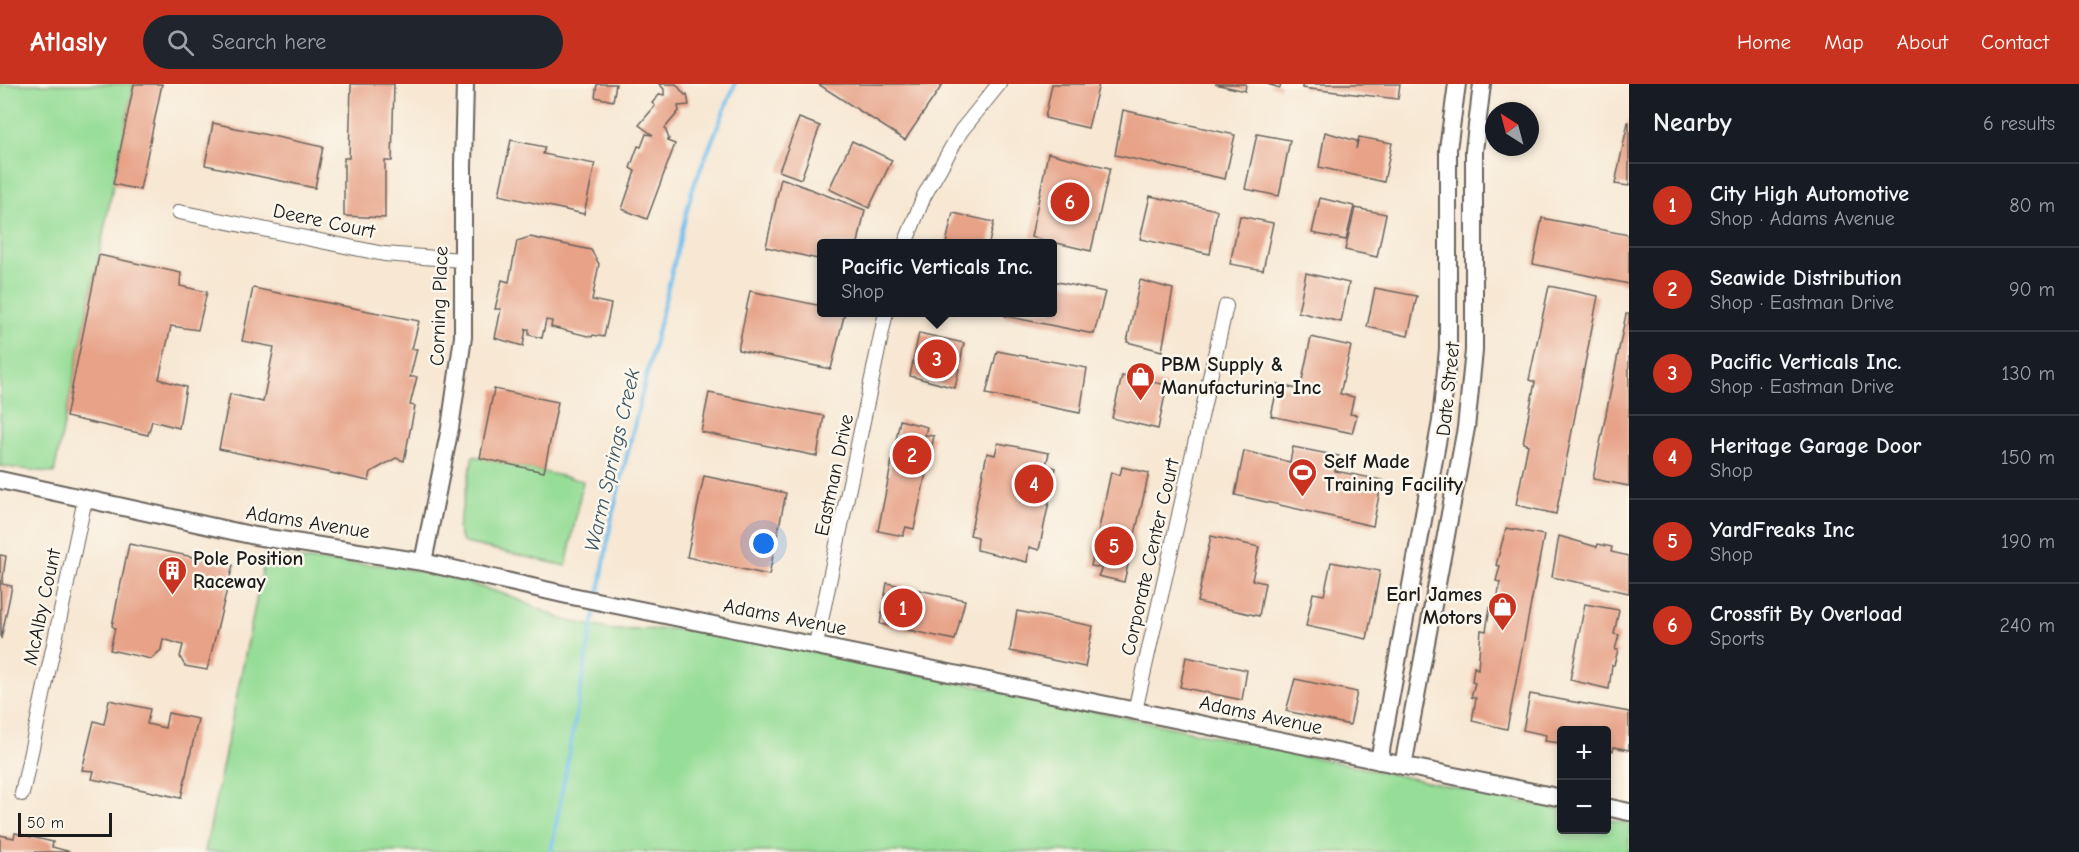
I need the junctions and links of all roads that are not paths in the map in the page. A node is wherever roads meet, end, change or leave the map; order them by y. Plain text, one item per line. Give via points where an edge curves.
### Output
1 (465, 84) edge
2 (999, 84) edge
3 (1457, 84) edge
4 (1482, 84) edge
5 (179, 212) dead end
6 (907, 239) edge
7 (462, 260) junction
8 (1226, 306) dead end
9 (885, 317) edge
10 (0, 480) edge
11 (85, 499) junction
12 (423, 562) junction
13 (816, 644) junction
14 (1135, 711) junction
15 (1379, 761) junction
16 (1403, 766) junction
17 (22, 794) dead end
18 (1557, 797) edge
19 (1611, 808) edge
20 (1629, 812) edge

1 - 7 street, Corning Place
2 - 6 street via 961,131 924,196
3 - 15 street, Date Street via 1448,148 1448,349 1441,421
4 - 16 street, Date Street via 1474,151 1474,351 1466,428
5 - 7 street, Deere Court via 384,254
7 - 12 street, Corning Place via 463,337 450,428
8 - 14 street, Corporate Center Court
9 - 13 street, Eastman Drive
10 - 11 street, Adams Avenue
11 - 12 street, Adams Avenue via 255,536
11 - 17 street, McAlby Count
12 - 13 street, Adams Avenue
13 - 14 street, Adams Avenue
14 - 15 street, Adams Avenue
15 - 16 street, Adams Avenue
16 - 18 street, Adams Avenue
19 - 20 street

